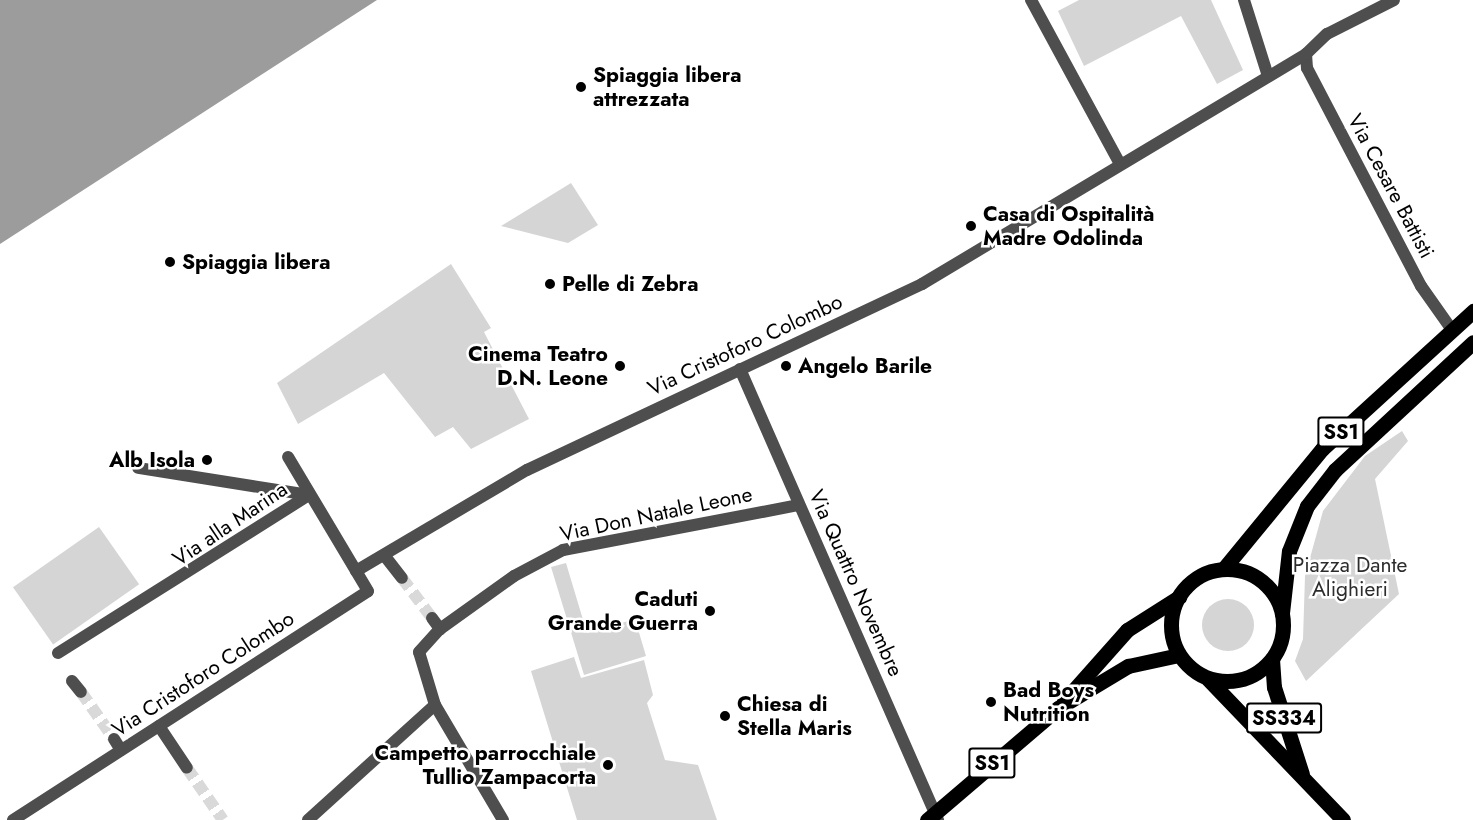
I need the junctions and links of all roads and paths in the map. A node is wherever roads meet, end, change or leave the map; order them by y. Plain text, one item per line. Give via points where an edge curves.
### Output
1 (1031, 0) edge
2 (1244, 0) edge
3 (1394, 0) edge
4 (1306, 54) junction
5 (1267, 73) junction
6 (1120, 164) junction
7 (1473, 312) edge
8 (1452, 330) junction
9 (1473, 342) edge
10 (740, 369) junction
11 (288, 457) dead end
12 (138, 468) dead end
13 (309, 495) junction
14 (798, 505) junction
15 (384, 555) junction
16 (1225, 567) junction
17 (356, 571) junction
18 (402, 578) tunnel mouth
19 (1179, 597) junction
20 (432, 618) tunnel mouth
21 (1281, 619) junction
22 (440, 629) junction
23 (58, 653) dead end
24 (1179, 655) junction
25 (1272, 659) junction
26 (1208, 679) junction
27 (72, 681) dead end
28 (81, 692) tunnel mouth
29 (435, 705) junction
30 (1058, 708) junction
31 (159, 726) junction
32 (114, 739) tunnel mouth
33 (121, 750) junction
34 (187, 768) tunnel mouth
35 (1303, 777) junction
36 (933, 818) edge
37 (13, 820) edge
38 (309, 820) edge
39 (502, 820) edge
40 (1344, 820) edge

1 - 6 street
2 - 5 street
3 - 4 street, Via Cristoforo Colombo via 1327,34
4 - 5 street, Via Cristoforo Colombo
4 - 8 street, Via Cesare Battisti via 1307,68 1421,286
5 - 6 street, Via Cristoforo Colombo
6 - 10 street, Via Cristoforo Colombo via 922,284
7 - 8 main road, SS1
8 - 16 main road, SS1 via 1322,449
9 - 21 main road, SS1 via 1335,470 1308,506 1289,551
10 - 14 street, Via Quattro Novembre
10 - 15 street, Via Cristoforo Colombo via 527,470
11 - 13 street
12 - 13 street, Via alla Marina
13 - 17 street
13 - 23 street, Via alla Marina via 152,598 137,598
14 - 22 street, Via Don Natale Leone via 562,550 514,576
14 - 36 street, Via Quattro Novembre via 925,781
15 - 17 street, Via Cristoforo Colombo
15 - 18 street
16 - 19 main road, SS1 via 1202,574
16 - 21 main road, SS1 via 1265,583
17 - 31 street, Via Cristoforo Colombo via 368,591
19 - 24 main road via 1172,625
19 - 30 main road, SS1 via 1127,630
20 - 22 street
21 - 25 main road, SS1 via 1280,649
22 - 29 street, Via Don Natale Leone via 419,652
24 - 26 main road
24 - 30 main road, SS1 via 1128,666
25 - 26 main road via 1242,680
25 - 35 main road, SS334 via 1274,687
26 - 35 main road via 1247,726
27 - 28 street
29 - 38 street
29 - 39 street
30 - 36 main road, SS1
31 - 33 street, Via Cristoforo Colombo
31 - 34 street
32 - 33 street
33 - 37 street, Via Cristoforo Colombo
35 - 40 main road, SS334

